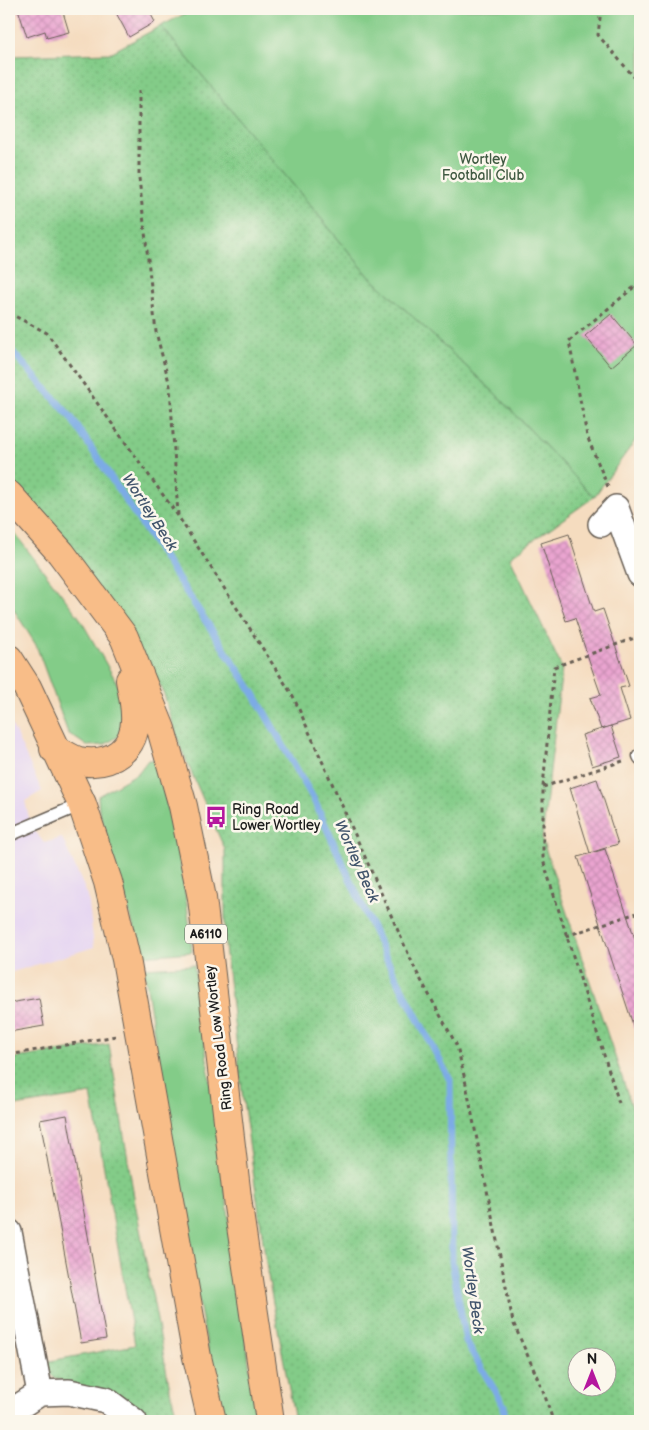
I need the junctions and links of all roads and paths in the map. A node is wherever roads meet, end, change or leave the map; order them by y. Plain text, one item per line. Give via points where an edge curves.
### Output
1 (601, 9) edge
2 (640, 84) edge
3 (139, 90) dead end
4 (640, 294) edge
5 (9, 313) edge
6 (9, 495) edge
7 (178, 516) junction
8 (609, 516) joint
9 (640, 574) edge
10 (640, 636) edge
11 (124, 637) junction
12 (9, 659) edge
13 (54, 749) junction
14 (640, 757) edge
15 (543, 787) junction
16 (82, 804) junction
17 (9, 835) edge
18 (640, 912) edge
19 (566, 936) junction
20 (124, 1034) dead end
21 (9, 1055) edge
22 (619, 1103) dead end
23 (9, 1232) edge
24 (40, 1393) junction
25 (9, 1413) edge
26 (134, 1421) edge
27 (212, 1421) edge
28 (270, 1421) edge
29 (553, 1421) edge

1 - 2 path via 598,35
3 - 7 path via 139,178 156,332 170,386
4 - 8 path via 633,288 569,341 587,436
5 - 7 path via 47,333
6 - 11 highway, Ring Road Low Wortley / A6110 via 61,553
7 - 29 path via 293,696 416,971 457,1046 514,1322
8 - 9 street
10 - 15 path via 554,667
11 - 13 highway via 136,717 130,742 114,759 94,762 78,760
11 - 28 highway, Ring Road Low Wortley / A6110 via 161,729 183,806 202,898 238,1206
12 - 13 highway via 27,687
13 - 16 highway
14 - 15 path
15 - 19 path via 543,860
16 - 17 lane
16 - 27 highway via 108,882 126,959 196,1357
18 - 19 path
19 - 22 path
20 - 21 path
23 - 24 street
24 - 25 street
24 - 26 street via 68,1392 106,1400

